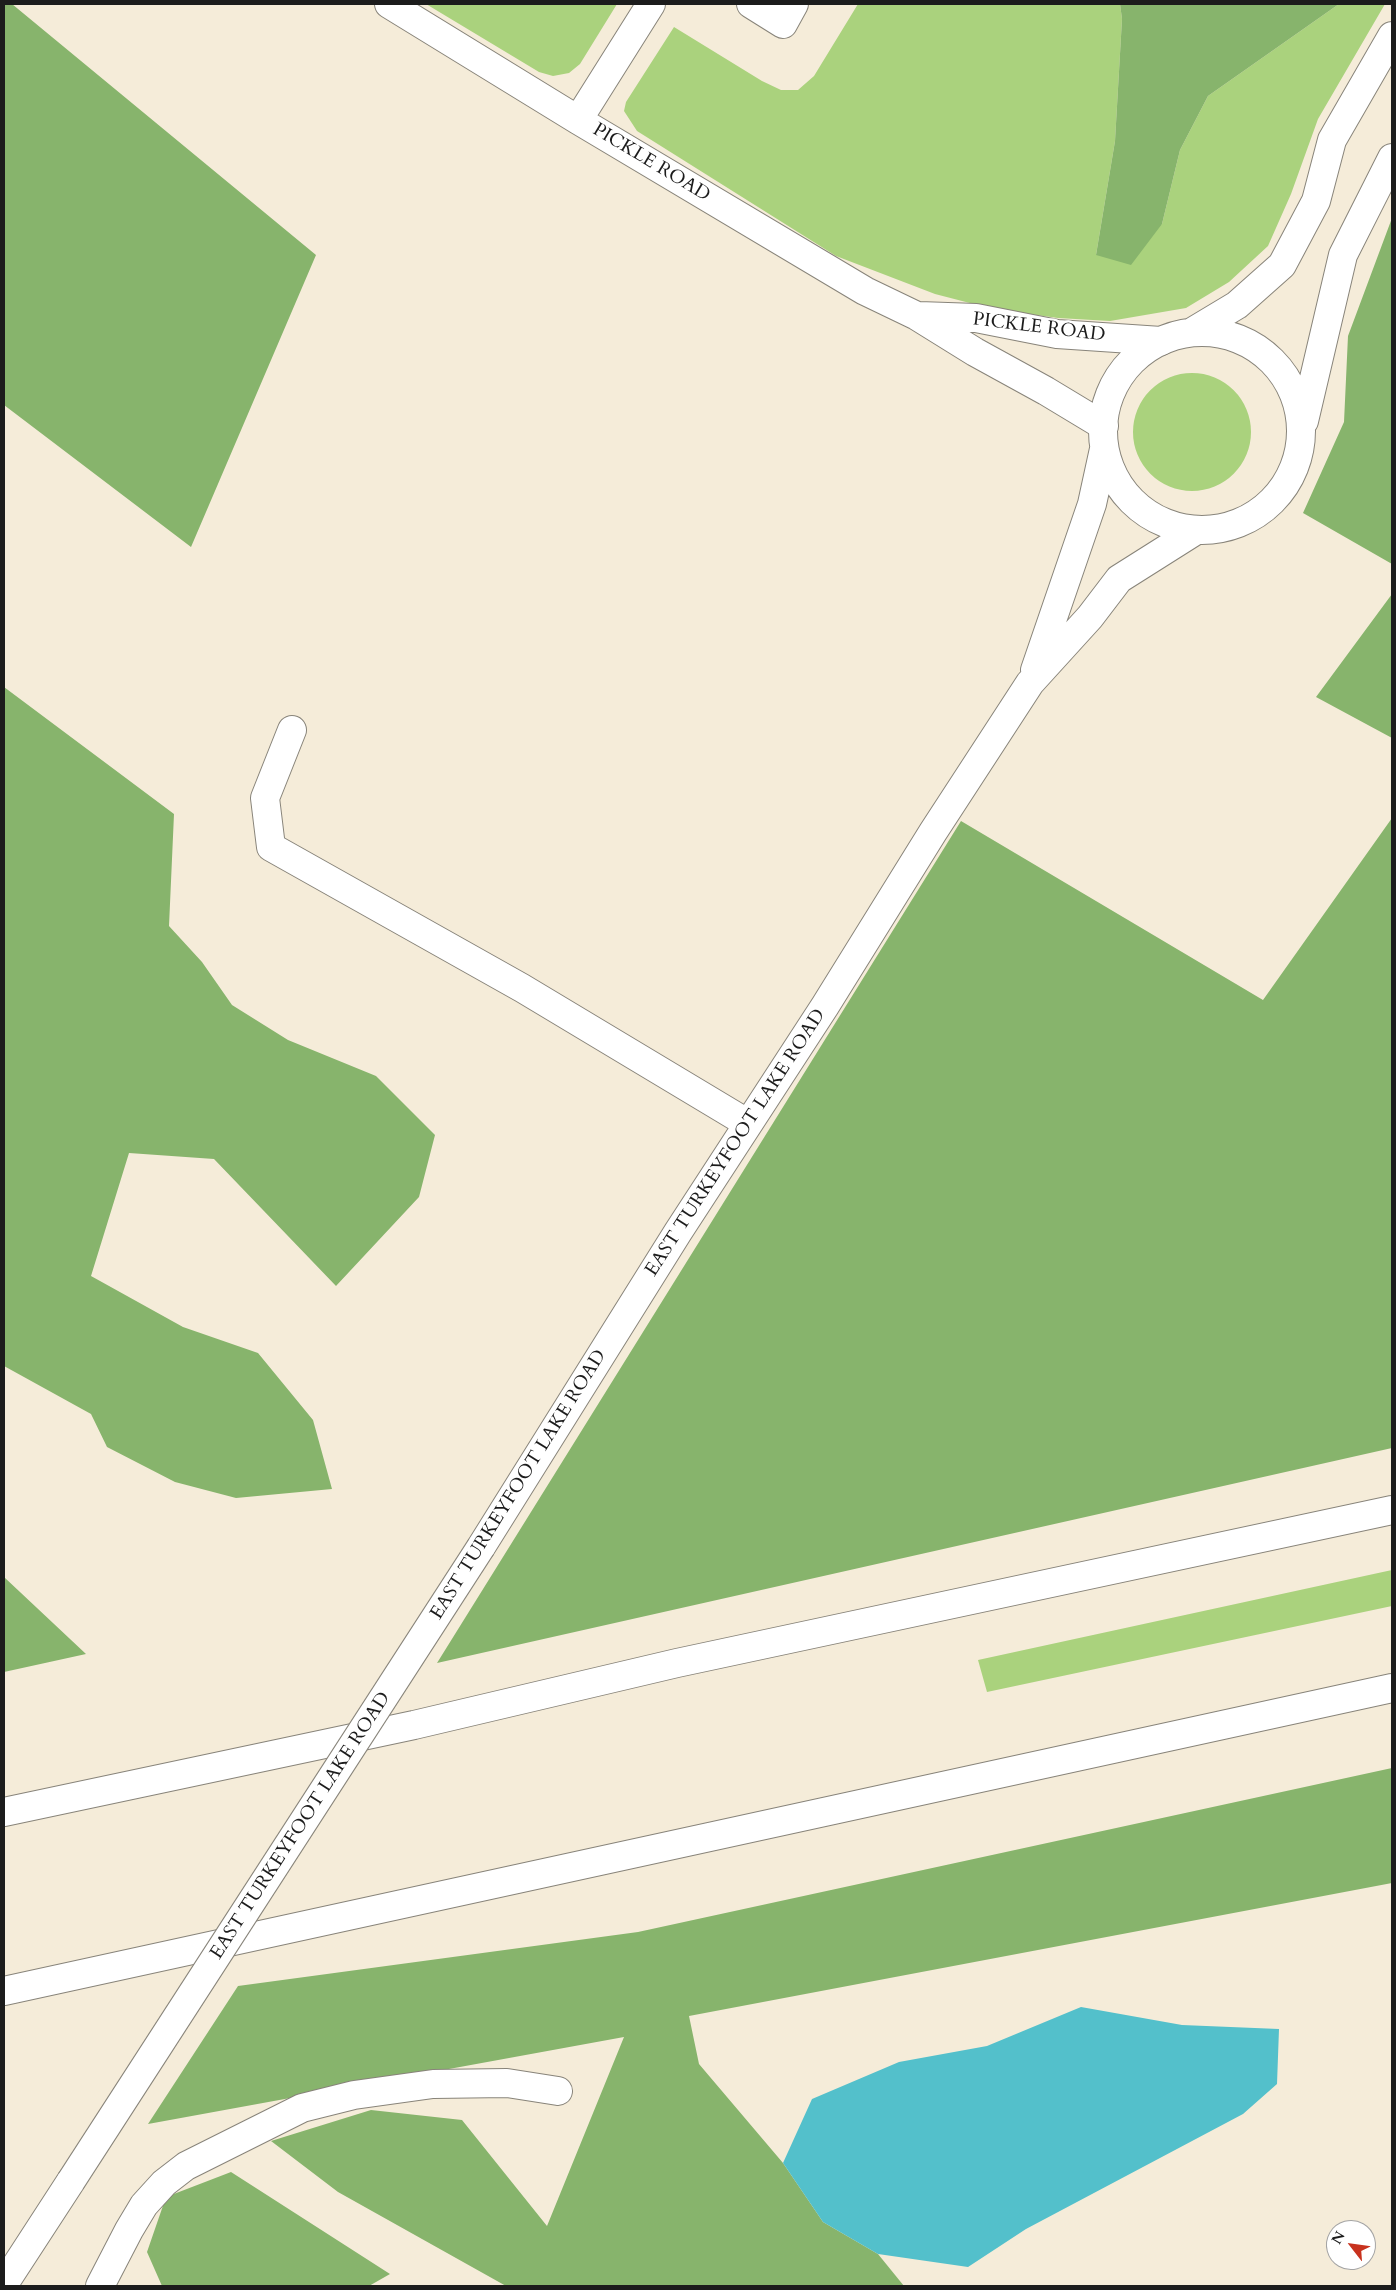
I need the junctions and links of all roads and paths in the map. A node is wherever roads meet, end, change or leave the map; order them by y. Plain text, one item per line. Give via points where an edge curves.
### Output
1 (389, 4) edge
2 (651, 4) edge
3 (751, 4) edge
4 (794, 4) edge
5 (1392, 36) edge
6 (578, 120) junction
7 (1392, 158) edge
8 (917, 316) junction
9 (1192, 332) junction
10 (1161, 341) junction
11 (1302, 430) junction
12 (1104, 437) junction
13 (1195, 531) junction
14 (1030, 684) junction
15 (292, 730) dead end
16 (747, 1123) junction
17 (1392, 1510) edge
18 (1392, 1688) edge
19 (4, 1812) edge
20 (4, 1991) edge
21 (558, 2091) dead end
22 (4, 2284) edge
23 (100, 2286) edge

1 - 6 main road, PICKLE ROAD
2 - 6 main road
3 - 4 main road via 783,24
5 - 9 main road via 1332,140 1316,201 1282,266 1236,305
6 - 8 main road, PICKLE ROAD via 865,291
7 - 11 main road via 1343,255
8 - 10 main road, PICKLE ROAD via 976,318 1056,334
8 - 12 main road, PICKLE ROAD via 1046,391
9 - 10 main road
9 - 11 main road via 1225,334 1255,347 1280,369 1296,397
10 - 12 main road, EAST TURKEYFOOT LAKE ROAD via 1134,359 1114,385 1104,416
11 - 13 main road via 1297,462 1282,491 1258,514 1228,528
12 - 13 main road via 1115,480 1135,505 1163,523
12 - 14 main road, EAST TURKEYFOOT LAKE ROAD via 1092,504
13 - 14 main road, EAST TURKEYFOOT LAKE ROAD via 1119,579
14 - 16 main road, EAST TURKEYFOOT LAKE ROAD via 933,832 826,1006
15 - 16 main road via 265,798 271,847 522,988
16 - 22 main road, EAST TURKEYFOOT LAKE ROAD, bridge via 481,1547
17 - 19 main road via 686,1661 414,1725
18 - 20 main road
21 - 23 main road via 507,2083 433,2084 354,2095 302,2108 186,2166 164,2183 144,2205

